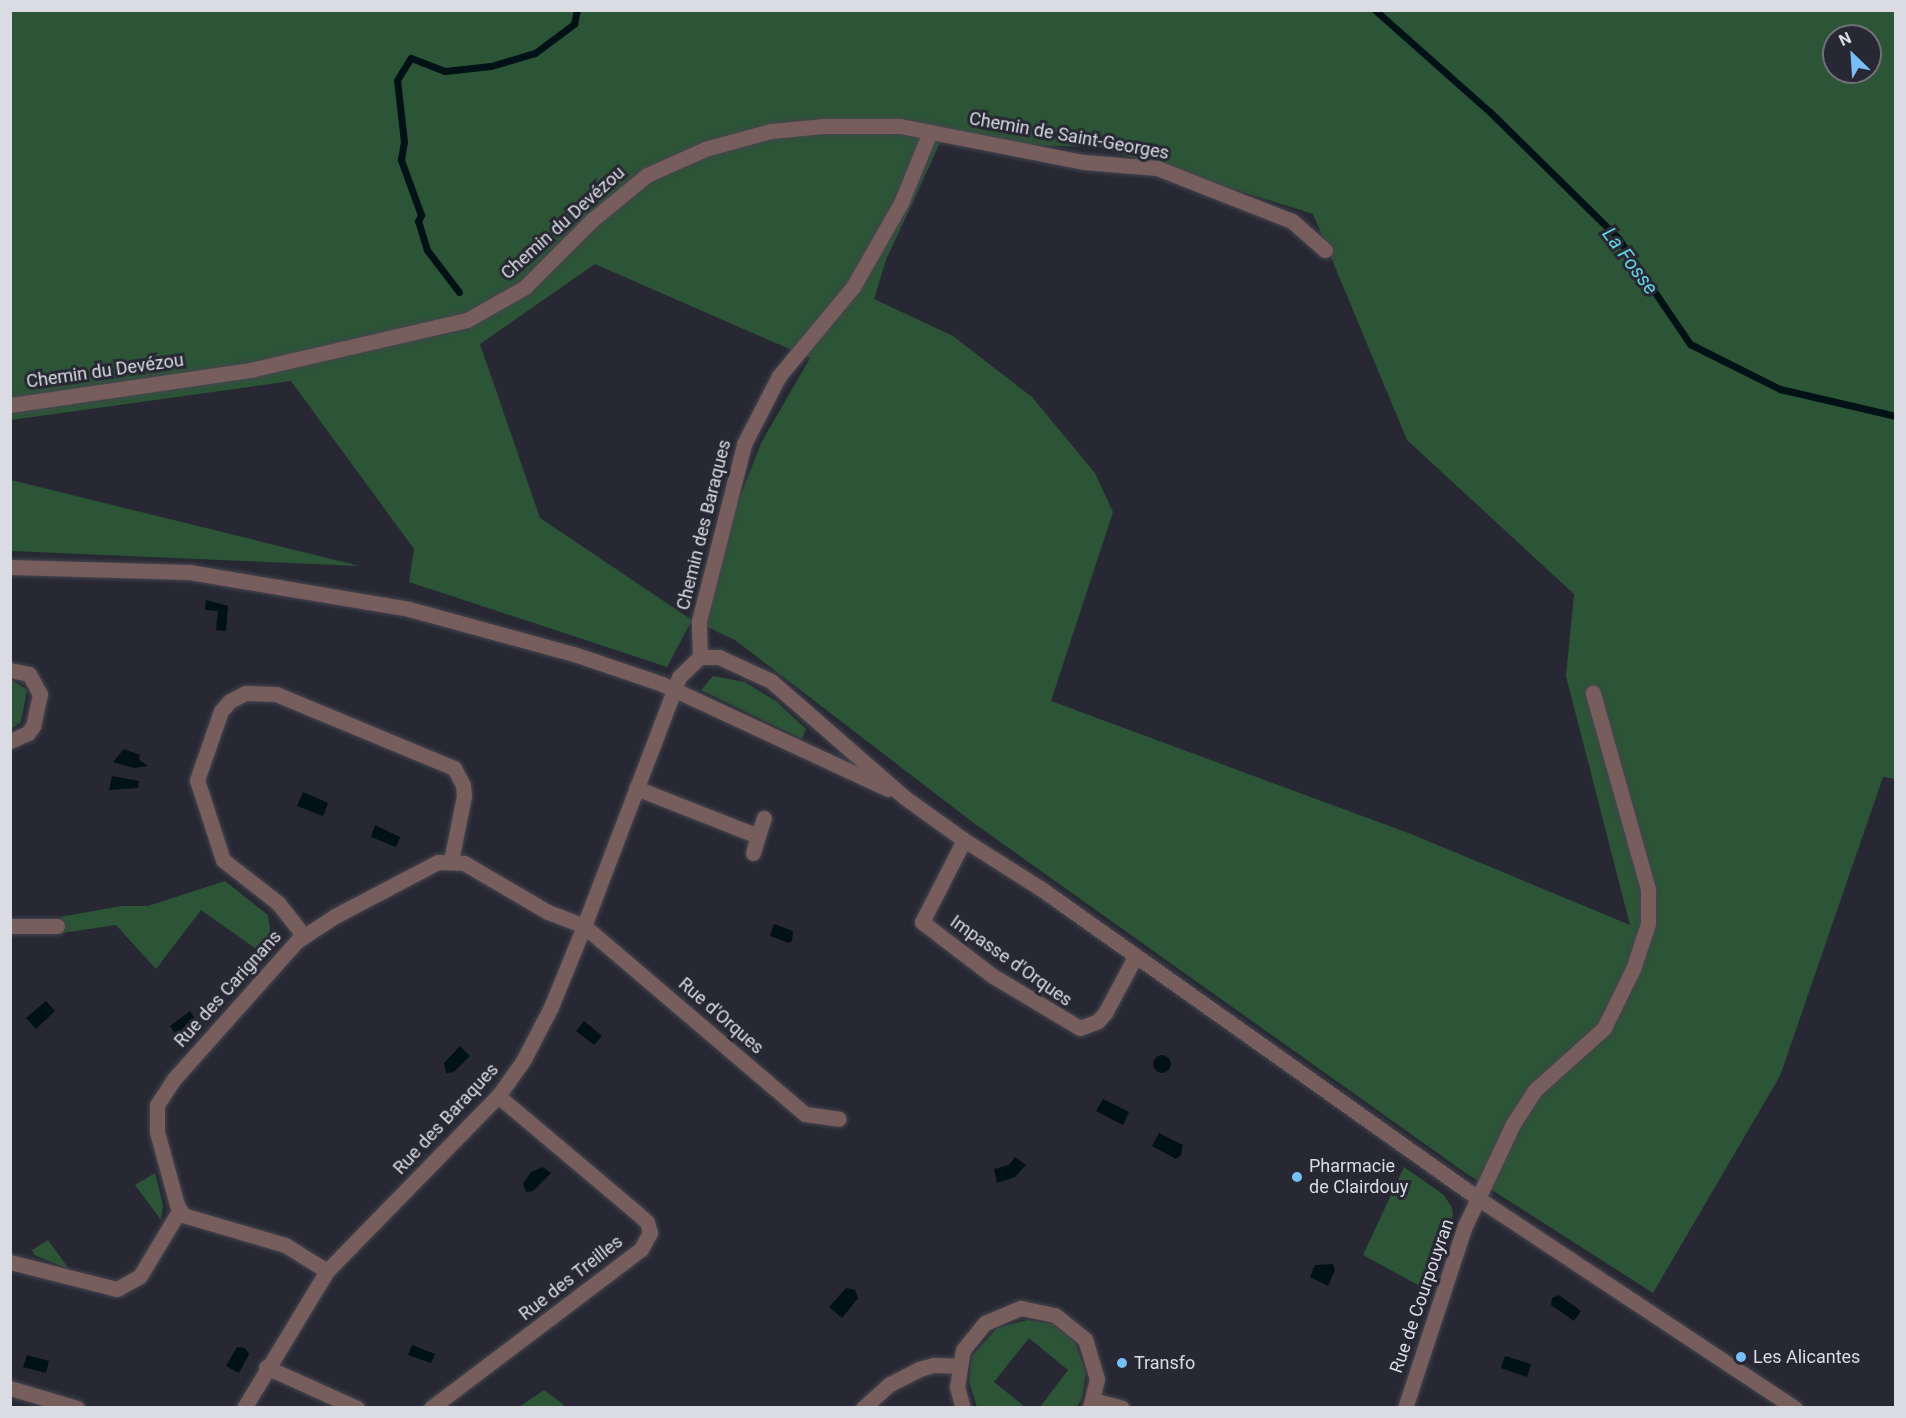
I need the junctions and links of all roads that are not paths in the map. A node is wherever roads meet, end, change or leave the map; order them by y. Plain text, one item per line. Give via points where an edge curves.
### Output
1 (930, 132) junction
2 (1325, 250) dead end
3 (10, 405) edge
4 (10, 567) edge
5 (700, 657) junction
6 (10, 670) edge
7 (674, 690) junction
8 (1593, 693) dead end
9 (10, 741) edge
10 (636, 788) junction
11 (904, 797) junction
12 (764, 818) dead end
13 (758, 837) junction
14 (964, 840) junction
15 (753, 853) dead end
16 (451, 861) junction
17 (10, 926) edge
18 (57, 926) dead end
19 (584, 926) junction
20 (304, 936) junction
21 (1135, 957) junction
22 (498, 1096) junction
23 (839, 1119) dead end
24 (1479, 1199) junction
25 (179, 1211) junction
26 (10, 1262) edge
27 (327, 1271) junction
28 (958, 1366) junction
29 (266, 1367) junction
30 (10, 1388) edge
31 (31, 1401) edge
32 (1092, 1404) edge
33 (77, 1407) edge
34 (244, 1407) edge
35 (357, 1407) edge
36 (431, 1407) edge
37 (863, 1407) edge
38 (963, 1407) edge
39 (1122, 1407) edge
40 (1405, 1407) edge
41 (1795, 1407) edge

1 - 2 street, Chemin de Saint-Georges via 1084,162 1157,168 1292,221
1 - 3 street, Chemin du Devézou via 900,126 824,126 750,135 695,153 647,175 625,191 525,287 467,320 250,370
1 - 5 street, Chemin des Baraques via 901,203 853,287 779,376 744,444 699,621
4 - 7 street via 189,572 353,597 574,654
5 - 7 street, Rue des Baraques via 679,677
5 - 11 street via 719,657 771,681
6 - 9 street via 29,674 40,694 33,726 28,733
7 - 10 street, Rue des Baraques
7 - 11 street
8 - 24 street via 1648,889 1648,924 1633,969 1604,1028 1522,1107
10 - 13 street
10 - 19 street, Rue des Baraques
11 - 14 street
12 - 13 street
13 - 15 street
14 - 21 street via 1040,888
14 - 21 street, Impasse d'Orques via 922,922 981,968 1080,1028 1098,1021 1105,1013
16 - 19 street via 464,863 548,912
16 - 20 street, Rue des Carignans via 426,866
16 - 20 street via 464,796 454,768 276,694 245,693 221,711 197,780 223,860 278,903
17 - 18 street
19 - 22 street, Rue des Baraques via 537,1036
19 - 23 street, Rue d'Orques via 805,1114
20 - 25 street, Rue des Carignans via 189,1062 157,1105 157,1132
21 - 24 street via 1304,1072
22 - 27 street, Rue des Baraques
22 - 36 street, Rue des Treilles via 647,1222 650,1233 641,1249
24 - 40 street, Rue de Courpouyran via 1458,1248
24 - 41 street
25 - 26 street via 140,1276 117,1289
25 - 27 street via 190,1219 285,1245
27 - 29 street, Rue des Baraques
28 - 32 street via 963,1350 985,1323 1021,1308 1037,1309 1071,1324 1085,1339 1097,1379
28 - 37 street via 919,1369 890,1384
28 - 38 street via 957,1387
29 - 34 street, Rue des Baraques
29 - 35 street
30 - 31 street
31 - 33 street
32 - 39 street

